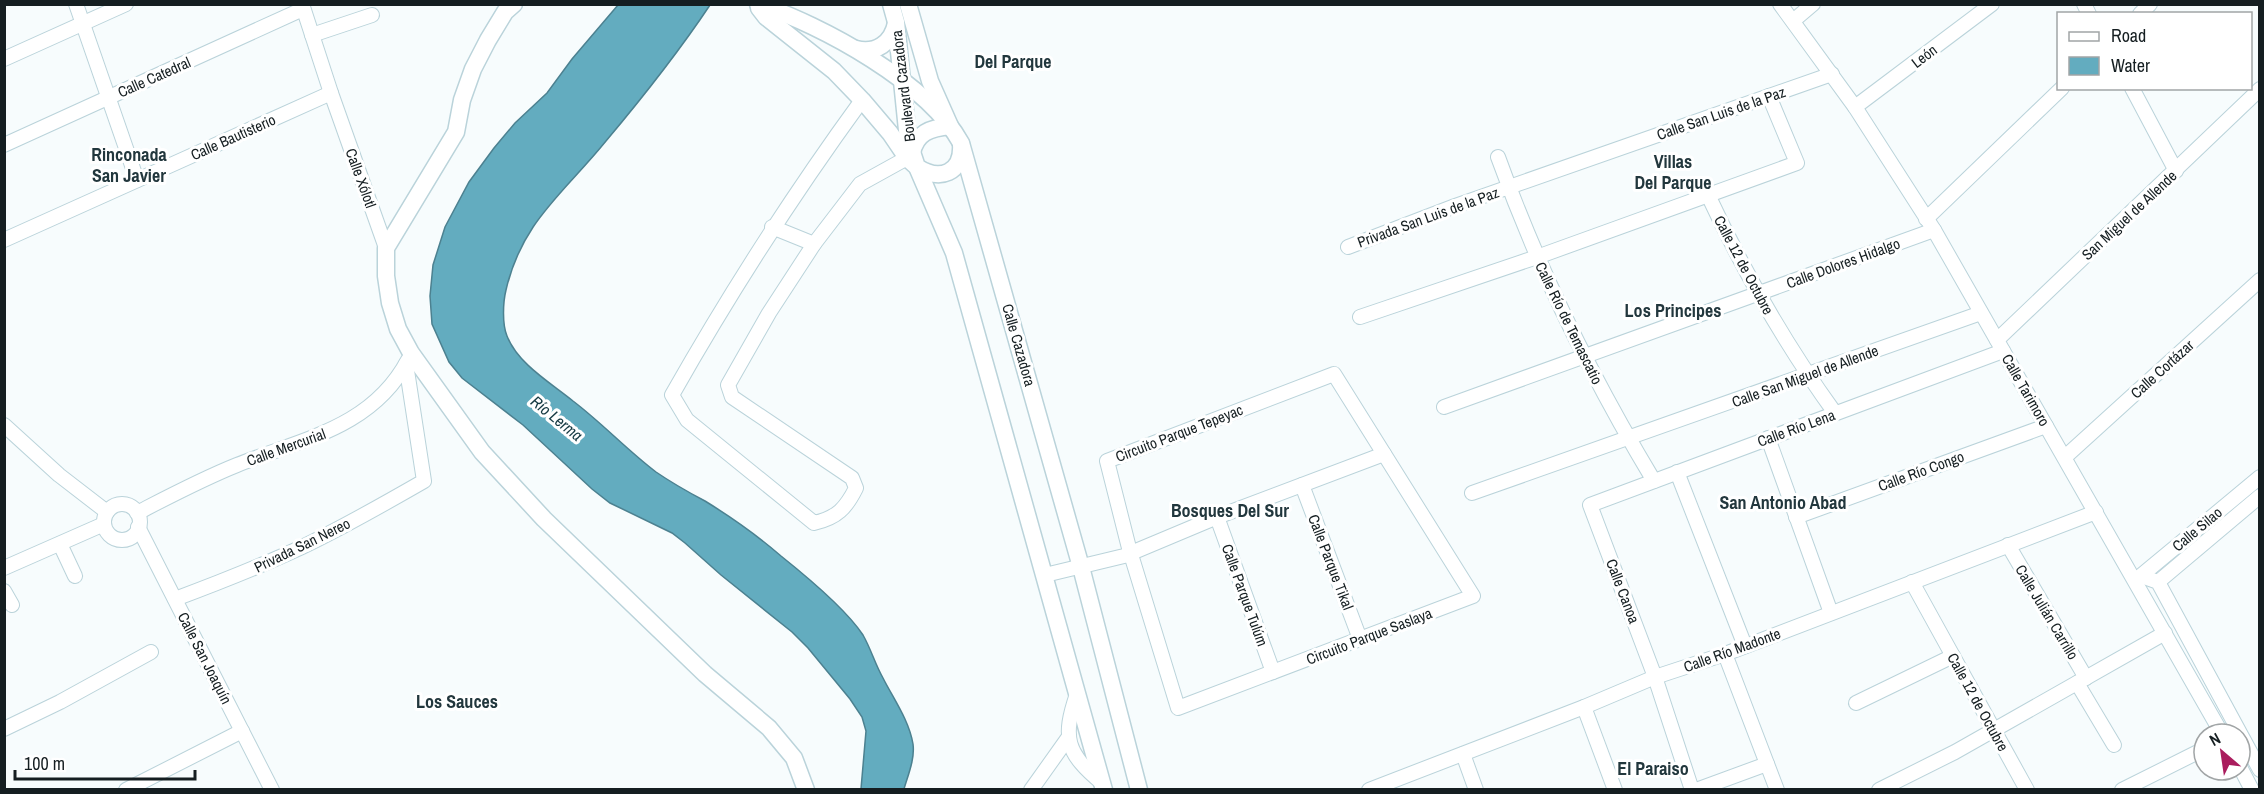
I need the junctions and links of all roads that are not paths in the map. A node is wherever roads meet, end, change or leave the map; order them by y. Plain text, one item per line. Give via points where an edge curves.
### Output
1 (76, 4) edge
2 (126, 4) edge
3 (514, 4) edge
4 (758, 4) edge
5 (891, 4) edge
6 (908, 4) edge
7 (1780, 4) edge
8 (1813, 4) edge
9 (1992, 4) edge
10 (302, 7) edge
11 (372, 15) dead end
12 (1793, 21) junction
13 (896, 22) junction
14 (83, 24) junction
15 (312, 35) junction
16 (856, 49) junction
17 (4, 59) edge
18 (1832, 74) junction
19 (903, 82) junction
20 (2259, 89) edge
21 (2060, 90) edge
22 (2133, 90) edge
23 (331, 93) junction
24 (1769, 96) junction
25 (108, 97) junction
26 (862, 100) junction
27 (1855, 107) junction
28 (950, 126) junction
29 (961, 143) junction
30 (4, 145) edge
31 (1498, 158) dead end
32 (912, 160) junction
33 (2176, 171) junction
34 (137, 180) junction
35 (1509, 188) junction
36 (1708, 195) junction
37 (1930, 224) junction
38 (772, 227) junction
39 (4, 240) edge
40 (814, 244) junction
41 (1348, 247) dead end
42 (386, 248) junction
43 (1537, 257) junction
44 (2259, 280) edge
45 (1757, 294) junction
46 (1981, 313) junction
47 (1360, 317) dead end
48 (2000, 345) junction
49 (1584, 356) junction
50 (409, 358) junction
51 (1334, 375) joint
52 (1807, 375) junction
53 (1444, 407) dead end
54 (1834, 413) junction
55 (2046, 426) junction
56 (8, 433) edge
57 (1628, 438) junction
58 (1768, 438) junction
59 (1384, 454) junction
60 (2065, 457) junction
61 (1677, 472) junction
62 (2259, 477) edge
63 (1654, 481) junction
64 (1302, 485) junction
65 (1472, 494) dead end
66 (2259, 496) edge
67 (1590, 505) joint
68 (2096, 512) junction
69 (137, 513) junction
70 (1217, 517) junction
71 (1796, 517) junction
72 (106, 518) junction
73 (138, 527) junction
74 (60, 544) junction
75 (2008, 545) junction
76 (1134, 549) junction
77 (1080, 563) junction
78 (4, 568) edge
79 (1044, 570) junction
80 (75, 576) dead end
81 (2135, 580) junction
82 (1912, 582) junction
83 (2158, 582) junction
84 (4, 591) edge
85 (175, 599) junction
86 (12, 605) dead end
87 (1831, 613) junction
88 (2165, 633) junction
89 (1360, 639) junction
90 (1745, 646) junction
91 (151, 652) dead end
92 (1725, 654) junction
93 (1953, 656) junction
94 (1273, 672) junction
95 (1655, 677) junction
96 (2082, 680) junction
97 (1077, 694) junction
98 (1856, 703) dead end
99 (1584, 707) junction
100 (2215, 722) edge
101 (4, 729) edge
102 (1994, 730) junction
103 (242, 731) junction
104 (1068, 738) junction
105 (2114, 746) dead end
106 (1463, 754) junction
107 (2192, 755) edge
108 (1767, 764) junction
109 (2259, 770) edge
110 (1103, 786) edge
111 (126, 789) edge
112 (272, 789) edge
113 (806, 789) edge
114 (1031, 789) edge
115 (1139, 789) edge
116 (1371, 789) edge
117 (1476, 789) edge
118 (1615, 789) edge
119 (1694, 789) edge
120 (1777, 789) edge
121 (1879, 789) edge
122 (2027, 789) edge
123 (2122, 789) edge

1 - 14 street
2 - 14 street
3 - 42 street via 473,69 456,132
4 - 16 street, Calle Cazadora
4 - 26 street, Calle Cazadora via 766,17 802,43
5 - 13 street, Boulevard Cazadora
6 - 28 street, Boulevard Cazadora via 930,81
7 - 12 street, Calle Tarimoro
8 - 12 street
9 - 27 street, León
10 - 15 street, Calle Xólotl
10 - 25 street, Calle Catedral
11 - 15 street
12 - 18 street, Calle Tarimoro
13 - 16 street via 883,45 870,50
13 - 19 street, Boulevard Cazadora
14 - 17 street
14 - 25 street
15 - 23 street, Calle Xólotl
16 - 19 street, Calle Cazadora
18 - 24 street, Calle San Luis de la Paz
18 - 27 street, Calle Tarimoro
19 - 28 street, Calle Cazadora
19 - 32 street, Boulevard Cazadora
20 - 33 street, San Miguel de Allende
21 - 37 street, Calle Dolores Hidalgo
22 - 33 street
23 - 34 street, Calle Bautisterio
23 - 42 street, Calle Xólotl
24 - 35 street, Calle San Luis de la Paz
24 - 36 street, Calle 12 de Octubre via 1797,163
25 - 30 street, Calle Catedral
25 - 34 street
26 - 32 street, Calle Cazadora
26 - 38 street
27 - 37 street, Calle Tarimoro
28 - 29 street, Calle Cazadora
28 - 32 street via 921,135 916,140
29 - 32 street via 959,160 947,174 930,174
29 - 77 street, Calle Cazadora
31 - 35 street, Calle Río de Temascatio
32 - 40 street via 860,184
32 - 79 street, Calle Cazadora via 954,253
33 - 48 street, San Miguel de Allende
34 - 39 street, Calle Bautisterio
35 - 41 street, Privada San Luis de la Paz
35 - 43 street, Calle Río de Temascatio
36 - 43 street
36 - 45 street, Calle 12 de Octubre
37 - 45 street, Calle Dolores Hidalgo
37 - 46 street, Calle Tarimoro
38 - 40 street
38 - 40 street via 672,395 687,420 814,522 830,520 848,504 856,488 852,478 732,397 728,384 768,313
42 - 50 street, Calle Xólotl via 390,303
43 - 47 street
43 - 49 street, Calle Río de Temascatio
44 - 60 street, Calle Cortázar
45 - 49 street, Calle Dolores Hidalgo
45 - 52 street, Calle 12 de Octubre
46 - 48 street, Calle Tarimoro
46 - 52 street, Calle San Miguel de Allende
48 - 54 street, Calle Río Lena
48 - 55 street, Calle Tarimoro
49 - 53 street, Calle Dolores Hidalgo
49 - 57 street, Calle Río de Temascatio
50 - 69 street, Calle Mercurial via 383,395 352,420 234,466
50 - 85 street, Privada San Nereo via 423,481 302,547
50 - 113 street, Calle Xólotl via 482,452 544,519 696,666 769,728 794,758
51 - 59 street, Circuito Parque Saslaya
51 - 76 street, Circuito Parque Tepeyac via 1107,460
52 - 54 street, Calle 12 de Octubre
52 - 57 street, Calle San Miguel de Allende
54 - 58 street, Calle Río Lena
55 - 60 street, Calle Tarimoro
55 - 71 street, Calle Río Congo
56 - 72 street
57 - 63 street, Calle Río de Temascatio
57 - 65 street, Calle San Miguel de Allende
58 - 61 street, Calle Río Lena
58 - 71 street
59 - 64 street
59 - 89 street, Circuito Parque Saslaya via 1473,596
60 - 68 street, Calle Tarimoro
61 - 63 street, Calle Río Lena
61 - 90 street
62 - 81 street, Calle Silao
63 - 67 street, Calle Río Lena
64 - 70 street
64 - 89 street, Calle Parque Tikal
66 - 83 street, Calle Silao
67 - 95 street, Calle Canoa
68 - 75 street, Calle Río Madonte
68 - 81 street, Calle Tarimoro
69 - 72 street via 125,504 113,506
69 - 73 street
70 - 76 street
70 - 94 street, Calle Parque Tulúm
71 - 87 street
72 - 73 street via 108,533 119,539 131,537
72 - 74 street
73 - 85 street, Calle San Joaquín
74 - 78 street
74 - 80 street
75 - 82 street, Calle Río Madonte
75 - 96 street, Calle Julián Carrillo
76 - 77 street
76 - 94 street, Circuito Parque Saslaya via 1178,708
77 - 79 street
77 - 115 street, Calle Cazadora
79 - 97 street, Calle Cazadora
81 - 83 street via 2144,577
81 - 88 street, Calle Tarimoro
82 - 87 street, Calle Río Madonte
82 - 93 street, Calle 12 de Octubre
83 - 109 street
84 - 86 street
85 - 103 street, Calle San Joaquín
87 - 90 street, Calle Río Madonte
88 - 96 street
88 - 100 street, Calle Tarimoro
89 - 94 street, Circuito Parque Saslaya
90 - 92 street, Calle Río Madonte
91 - 101 street
92 - 95 street, Calle Río Madonte
92 - 108 street
93 - 98 street
93 - 102 street, Calle 12 de Octubre
95 - 99 street, Calle Río Madonte
95 - 119 street, Calle Canoa
96 - 102 street
96 - 105 street, Calle Julián Carrillo
97 - 104 street
97 - 110 street, Calle Cazadora
99 - 106 street, Calle Río Madonte
99 - 118 street
102 - 121 street
102 - 122 street, Calle 12 de Octubre
103 - 111 street
103 - 112 street, Calle San Joaquín
104 - 110 street via 1080,765
104 - 114 street
106 - 116 street, Calle Río Madonte
106 - 117 street
107 - 123 street
108 - 119 street
108 - 120 street

